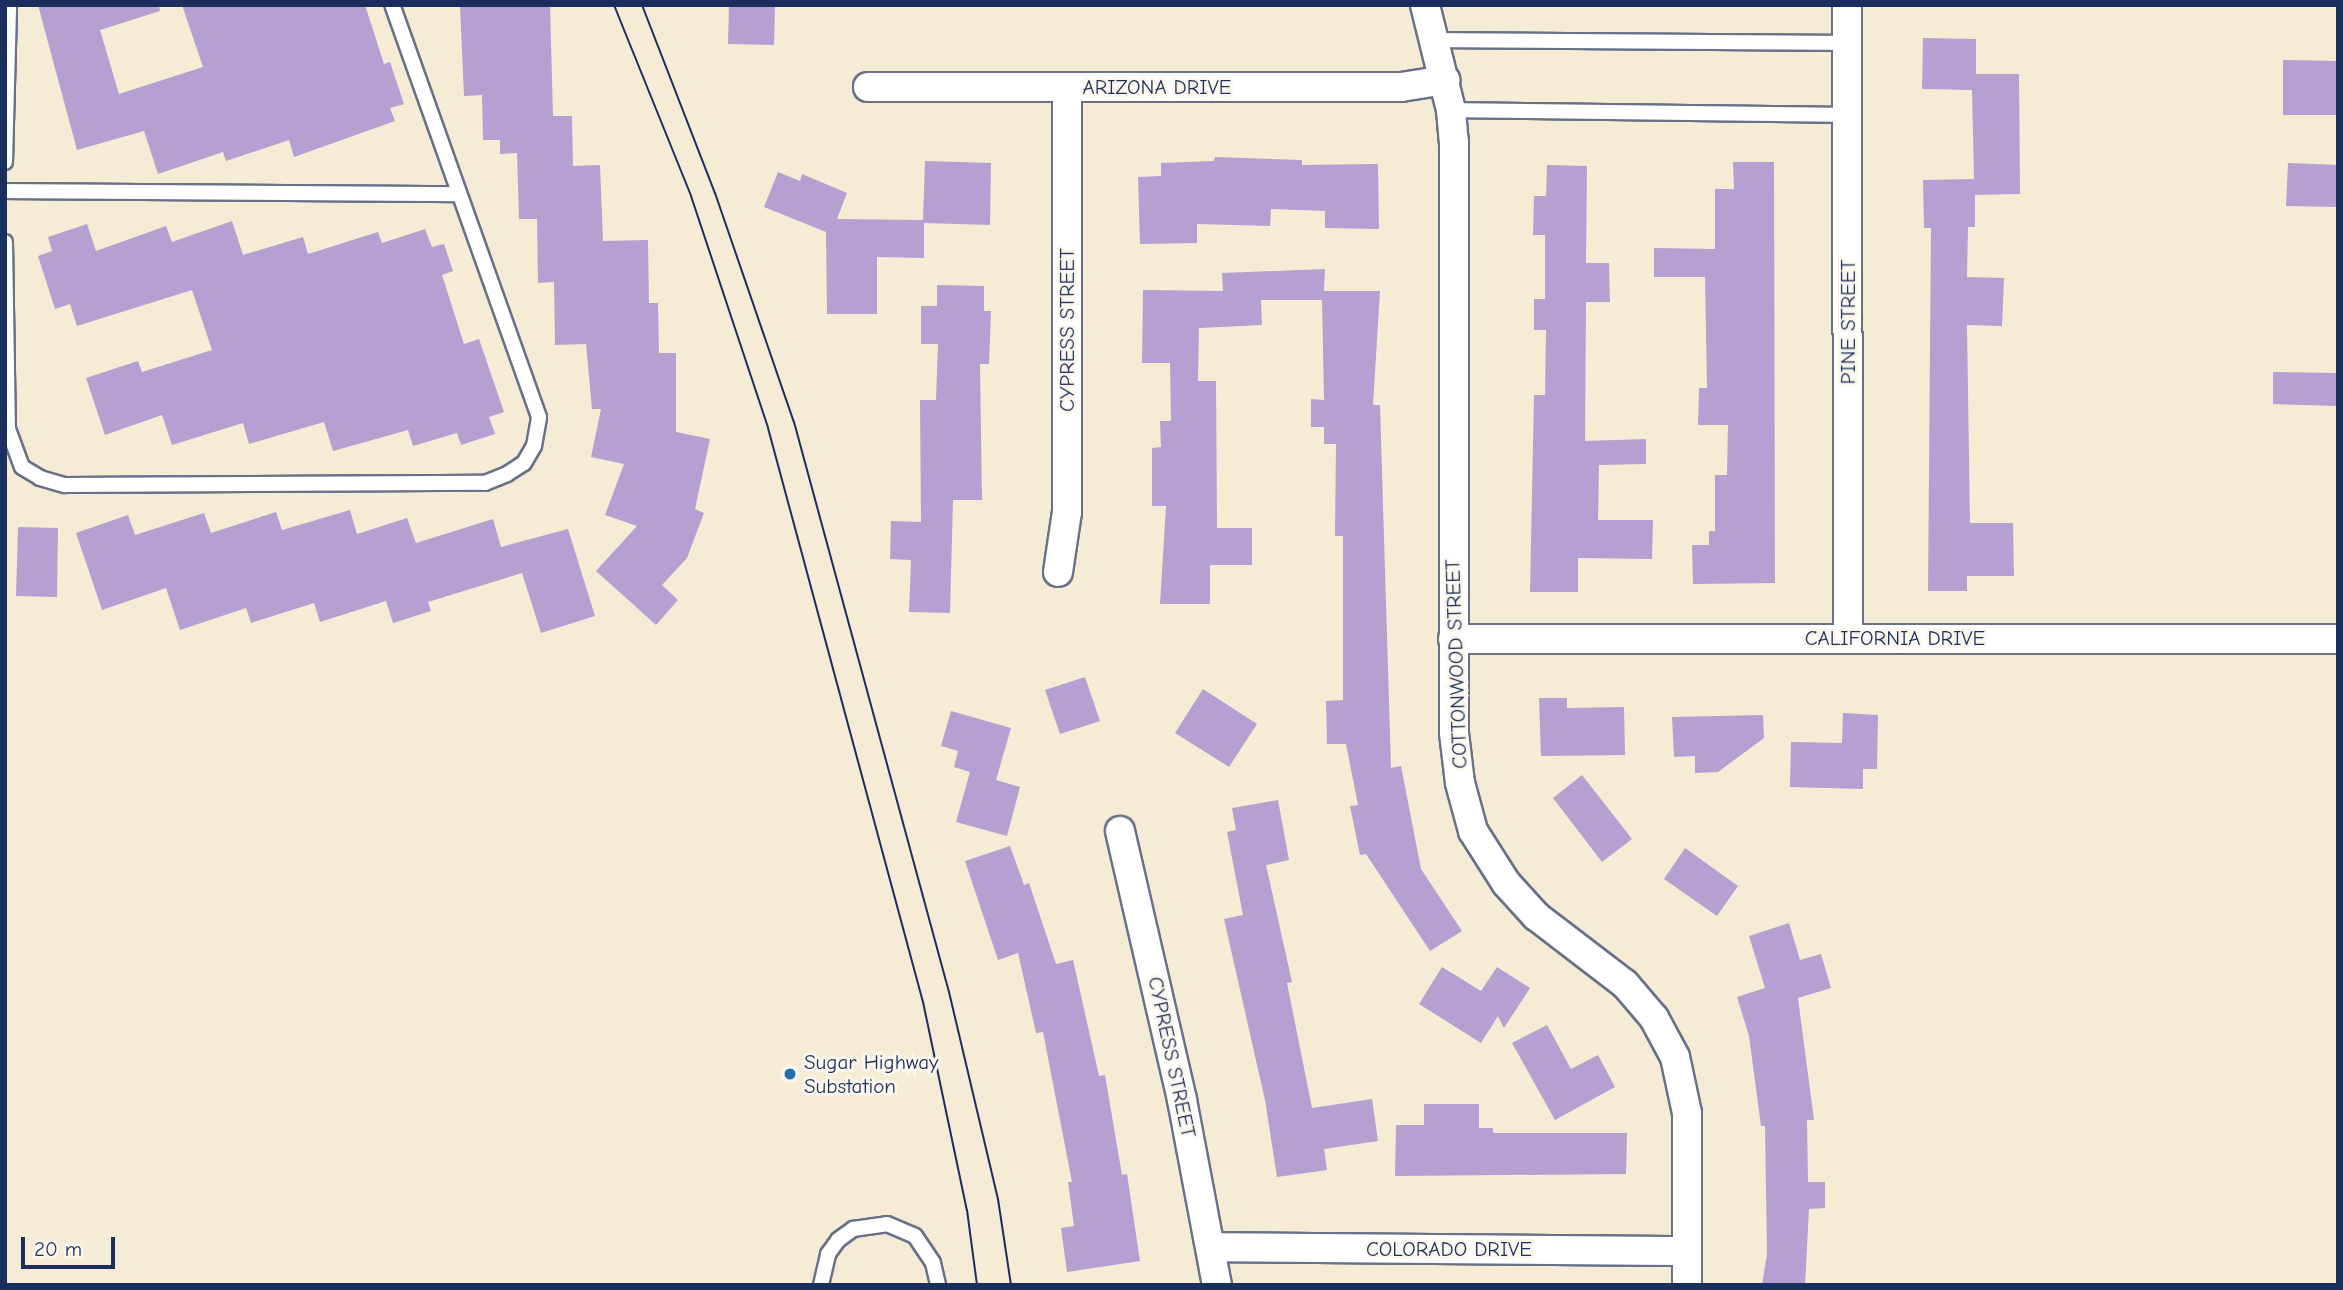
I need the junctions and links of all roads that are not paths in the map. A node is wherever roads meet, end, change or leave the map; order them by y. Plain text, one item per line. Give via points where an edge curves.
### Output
1 (9, 5) edge
2 (392, 5) edge
3 (1425, 5) edge
4 (1847, 5) edge
5 (1432, 40) junction
6 (1847, 43) junction
7 (1445, 80) junction
8 (869, 87) dead end
9 (1067, 87) junction
10 (1451, 110) junction
11 (1847, 115) junction
12 (5, 162) edge
13 (5, 191) edge
14 (459, 194) junction
15 (5, 242) edge
16 (1058, 572) dead end
17 (1848, 638) junction
18 (1453, 639) junction
19 (2338, 639) edge
20 (1120, 831) dead end
21 (1210, 1247) junction
22 (1687, 1251) junction
23 (821, 1285) edge
24 (937, 1285) edge
25 (1217, 1285) edge
26 (1687, 1285) edge

1 - 12 lane
2 - 14 lane
3 - 5 street, COTTONWOOD STREET
4 - 6 street, PINE STREET
5 - 6 lane
5 - 7 street, COTTONWOOD STREET
6 - 11 street, PINE STREET
7 - 9 street, ARIZONA DRIVE via 1401,87
7 - 10 street, COTTONWOOD STREET
8 - 9 street, ARIZONA DRIVE
9 - 16 street, CYPRESS STREET via 1067,513
10 - 11 lane
10 - 18 street, COTTONWOOD STREET
11 - 17 street, PINE STREET
13 - 14 lane
14 - 15 lane via 539,418 534,446 524,463 485,483 65,485 40,478 22,467 8,429
17 - 18 street, CALIFORNIA DRIVE
17 - 19 street, CALIFORNIA DRIVE
18 - 22 street, COTTONWOOD STREET via 1454,733 1460,783 1474,831 1506,883 1536,916 1625,984 1654,1018 1675,1057 1687,1113
20 - 21 street, CYPRESS STREET via 1182,1100
21 - 22 street, COLORADO DRIVE
21 - 25 street, CYPRESS STREET
22 - 26 street, COTTONWOOD STREET
23 - 24 lane via 828,1254 838,1240 853,1229 887,1224 915,1237 933,1263

